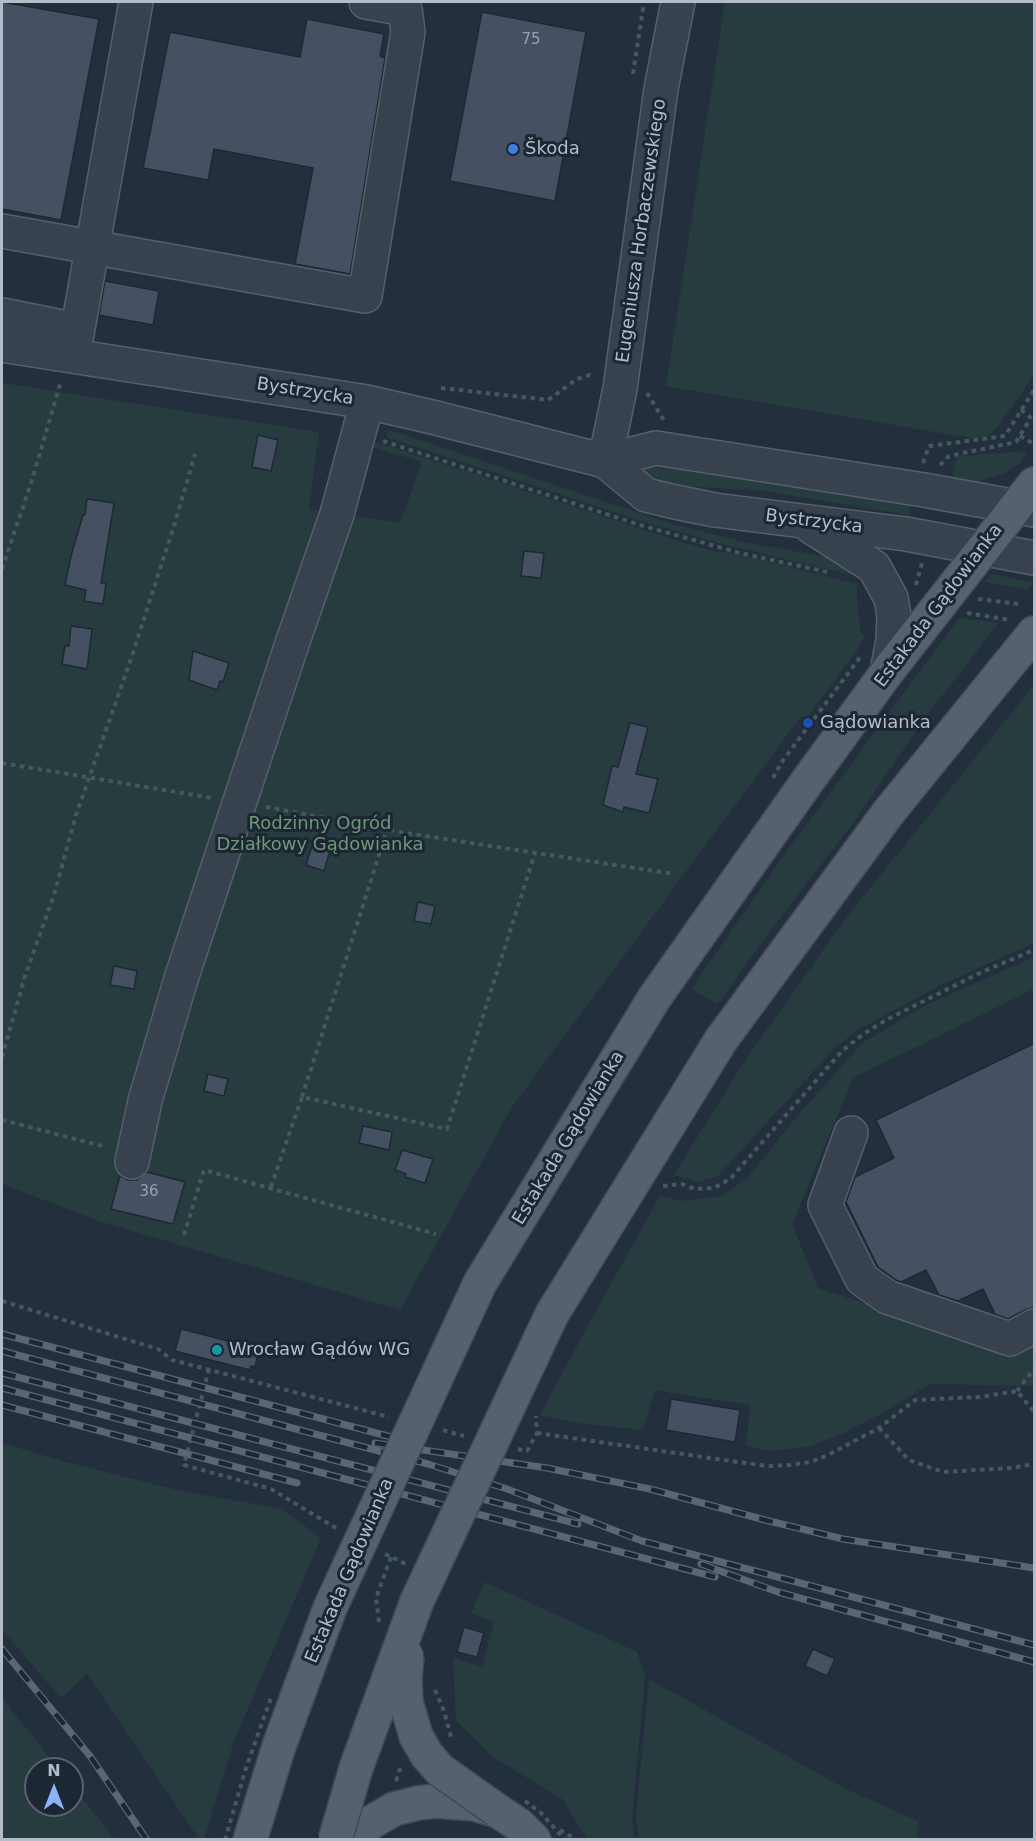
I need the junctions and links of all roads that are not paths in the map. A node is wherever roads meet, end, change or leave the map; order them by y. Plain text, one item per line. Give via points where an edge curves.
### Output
1 (136, 2) edge
2 (366, 2) edge
3 (678, 2) edge
4 (2, 231) edge
5 (91, 248) junction
6 (2, 315) edge
7 (2, 345) edge
8 (71, 352) junction
9 (367, 402) junction
10 (605, 461) junction
11 (1028, 500) edge
12 (801, 520) junction
13 (982, 549) junction
14 (1035, 558) edge
15 (1020, 626) edge
16 (887, 672) junction
17 (851, 1133) dead end
18 (132, 1158) road end
19 (1035, 1326) edge
20 (417, 1601) junction
21 (498, 1811) junction
22 (542, 1834) edge
23 (250, 1839) edge
24 (335, 1839) edge
25 (352, 1839) edge

1 - 5 street
2 - 5 street via 405,9 408,32 365,296
3 - 10 street, Eugeniusza Horbaczewskiego via 661,89 620,389
4 - 5 street
5 - 8 street
6 - 8 street
7 - 8 street, Bystrzycka
8 - 9 street, Bystrzycka
9 - 10 street, Bystrzycka
9 - 18 street via 337,514 175,1001
10 - 11 street, Bystrzycka via 656,448
10 - 12 street, Bystrzycka via 646,495 715,510
11 - 13 main road, Estakada Gądowianka
12 - 13 street, Bystrzycka
12 - 16 street via 874,567 891,598 894,616
13 - 14 street, Bystrzycka
13 - 16 main road, Estakada Gądowianka
15 - 20 main road, bridge via 721,1040 552,1314
16 - 23 main road, Estakada Gądowianka, bridge via 656,997 480,1283 330,1608 279,1746
17 - 19 street via 825,1205 862,1279 887,1297 1010,1339
20 - 21 main road, bridge via 405,1678 406,1702 416,1736 440,1770
20 - 24 main road, bridge via 356,1768
21 - 22 main road
21 - 25 main road via 474,1804 418,1803 389,1812

